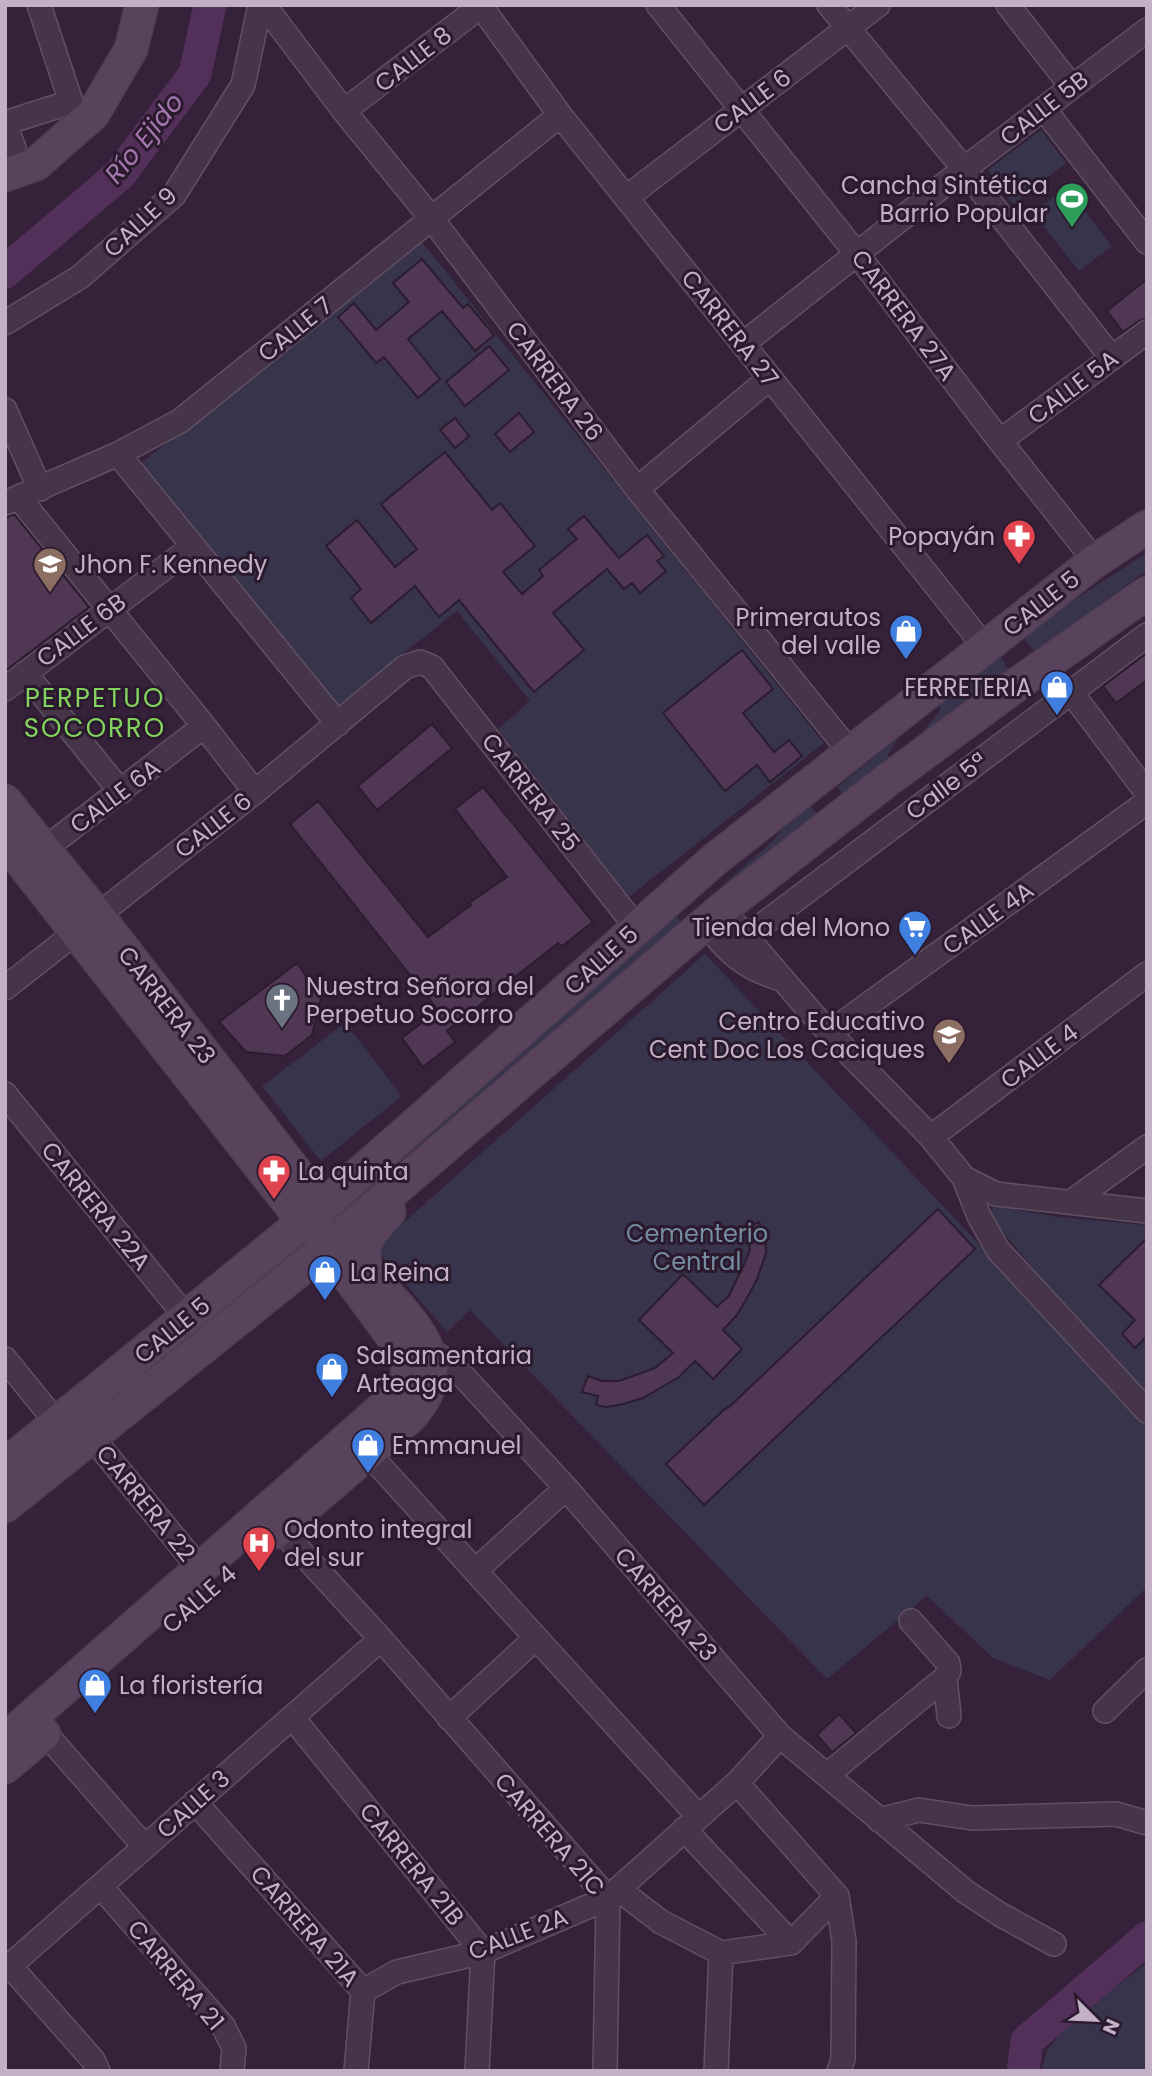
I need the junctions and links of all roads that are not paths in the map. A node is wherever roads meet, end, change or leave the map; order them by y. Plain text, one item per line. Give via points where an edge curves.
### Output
1 (39, 5) edge
2 (142, 5) edge
3 (262, 5) edge
4 (658, 5) edge
5 (829, 5) edge
6 (878, 5) edge
7 (1008, 5) edge
8 (479, 6) edge
9 (848, 30) junction
10 (1147, 30) edge
11 (1072, 87) junction
12 (1044, 108) junction
13 (740, 110) junction
14 (344, 111) junction
15 (560, 116) junction
16 (5, 124) edge
17 (8, 158) edge
18 (964, 169) junction
19 (626, 197) junction
20 (432, 219) junction
21 (1147, 242) edge
22 (857, 254) junction
23 (5, 323) edge
24 (1147, 332) edge
25 (743, 344) junction
26 (1112, 358) junction
27 (770, 378) junction
28 (5, 410) edge
29 (1000, 441) junction
30 (118, 454) junction
31 (637, 489) junction
32 (21, 497) edge
33 (1147, 527) edge
34 (192, 547) junction
35 (1095, 561) junction
36 (1147, 593) edge
37 (109, 608) junction
38 (1147, 635) edge
39 (991, 643) junction
40 (420, 662) joint
41 (25, 673) junction
42 (1023, 680) junction
43 (5, 689) edge
44 (1071, 692) junction
45 (338, 724) junction
46 (204, 726) junction
47 (839, 762) junction
48 (121, 792) junction
49 (255, 792) junction
50 (1147, 793) edge
51 (5, 801) edge
52 (1147, 802) edge
53 (856, 805) junction
54 (25, 852) edge
55 (714, 860) junction
56 (714, 916) junction
57 (86, 924) junction
58 (637, 928) junction
59 (746, 938) junction
60 (1147, 974) edge
61 (784, 980) junction
62 (5, 988) edge
63 (829, 1033) junction
64 (5, 1094) edge
65 (931, 1137) junction
66 (1147, 1147) edge
67 (424, 1163) junction
68 (964, 1178) junction
69 (1071, 1202) junction
70 (1147, 1211) edge
71 (310, 1216) junction
72 (366, 1237) joint
73 (327, 1248) junction
74 (187, 1318) junction
75 (428, 1347) junction
76 (5, 1359) edge
77 (464, 1377) junction
78 (415, 1391) junction
79 (1147, 1411) edge
80 (57, 1423) junction
81 (91, 1436) junction
82 (368, 1453) junction
83 (5, 1465) edge
84 (566, 1488) junction
85 (5, 1506) edge
86 (280, 1529) junction
87 (201, 1570) junction
88 (475, 1571) junction
89 (157, 1608) junction
90 (911, 1621) dead end
91 (536, 1638) junction
92 (382, 1639) junction
93 (135, 1655) junction
94 (1147, 1670) edge
95 (945, 1678) junction
96 (1105, 1711) dead end
97 (949, 1716) dead end
98 (292, 1717) junction
99 (449, 1718) junction
100 (45, 1732) junction
101 (780, 1736) junction
102 (5, 1740) edge
103 (5, 1767) edge
104 (827, 1775) junction
105 (737, 1783) junction
106 (195, 1802) junction
107 (879, 1820) junction
108 (691, 1823) junction
109 (1147, 1823) edge
110 (145, 1847) junction
111 (101, 1886) junction
112 (613, 1894) junction
113 (836, 1896) junction
114 (791, 1943) junction
115 (1054, 1944) dead end
116 (484, 1952) junction
117 (721, 1953) junction
118 (7, 1968) edge
119 (363, 1991) junction
120 (610, 2070) edge
121 (98, 2071) edge
122 (232, 2071) edge
123 (356, 2071) edge
124 (477, 2071) edge
125 (716, 2071) edge
126 (839, 2071) edge

1 - 16 street via 71,102
2 - 17 main road via 131,49 93,114 36,164
3 - 14 street, CARRERA 26
3 - 23 street, CALLE 9 via 243,85 174,195 80,277
4 - 13 street, CARRERA 27A
5 - 9 street
6 - 9 street, CALLE 6
7 - 11 street
8 - 14 street, CALLE 8
8 - 15 street, CARRERA 27
9 - 13 street, CALLE 6
9 - 18 street
10 - 11 street, CALLE 5B
11 - 12 street, CALLE 5B
12 - 18 street, CALLE 5B
12 - 21 street
13 - 19 street, CALLE 6
13 - 22 street, CARRERA 27A
14 - 20 street, CARRERA 26
15 - 19 street, CARRERA 27
15 - 20 street, CALLE 7
16 - 17 street
18 - 22 street, CALLE 5B
18 - 26 street
19 - 25 street, CARRERA 27
20 - 30 street, CALLE 7 via 180,421
20 - 31 street, CARRERA 26
22 - 25 street, CALLE 5B
22 - 29 street, CARRERA 27A
24 - 26 street, CALLE 5A
25 - 27 street, CARRERA 27
26 - 29 street, CALLE 5A
27 - 31 street
27 - 39 street, CARRERA 27
28 - 32 street
29 - 35 street, CARRERA 27A
30 - 32 street, CALLE 7
30 - 34 street
31 - 47 street, CARRERA 26
32 - 37 street
33 - 35 main road, CALLE 5
34 - 37 street, CALLE 6B
34 - 45 street
35 - 39 main road, CALLE 5
36 - 42 main road, CALLE 5
37 - 41 street, CALLE 6B
37 - 46 street
38 - 44 street, Calle 5ª
39 - 42 main road via 1006,640 1021,652 1026,671
39 - 47 main road, CALLE 5
40 - 45 street, CALLE 6 via 405,667
40 - 58 street, CARRERA 25 via 432,667
41 - 43 street, CALLE 6B
41 - 48 street
42 - 53 main road, CALLE 5
44 - 50 street
44 - 59 street, Calle 5ª
45 - 49 street, CALLE 6
46 - 48 street, CALLE 6A
46 - 49 street
47 - 53 main road via 827,784 832,796 843,804
47 - 55 main road, CALLE 5
48 - 54 street, CALLE 6A
49 - 57 street, CALLE 6
51 - 54 main road, CARRERA 23
52 - 63 street, CALLE 4A
53 - 56 main road, CALLE 5
54 - 57 main road, CARRERA 23
55 - 56 main road via 687,899 690,912
55 - 58 main road, CALLE 5
56 - 59 street
56 - 61 street via 721,944 739,961
56 - 67 main road, CALLE 5
57 - 62 street, CALLE 6
57 - 71 main road, CARRERA 23 via 285,1198
58 - 71 main road, CALLE 5
59 - 61 street
60 - 65 street, CALLE 4
61 - 63 street
63 - 65 street
64 - 74 street, CARRERA 22A
65 - 68 street
66 - 69 street
67 - 72 main road, CALLE 5 via 403,1197
67 - 73 main road, CALLE 5
68 - 69 street via 996,1194
68 - 79 street via 998,1250
69 - 70 street
71 - 73 main road, CARRERA 23
71 - 74 main road, CALLE 5
72 - 75 main road, CARRERA 23 via 362,1255 369,1274
73 - 78 main road, CARRERA 23 via 399,1345
73 - 81 main road, CALLE 5
74 - 80 main road, CALLE 5
75 - 77 street, CARRERA 23
75 - 78 main road via 430,1387
76 - 80 street
77 - 78 street
77 - 84 street, CARRERA 23
78 - 82 main road, CALLE 4 via 410,1417
78 - 87 main road, CALLE 4 via 402,1391
80 - 83 main road, CALLE 5
81 - 85 main road, CALLE 5
81 - 87 street, CARRERA 22
82 - 86 main road, CALLE 4
82 - 88 street
84 - 88 street
84 - 101 street, CARRERA 23
86 - 92 street, CARRERA 21C
86 - 93 main road, CALLE 4
87 - 89 main road, CALLE 4
88 - 91 street
89 - 93 main road
89 - 102 main road, CALLE 4
90 - 95 street via 948,1663
91 - 99 street
91 - 108 street
92 - 98 street, CALLE 3
92 - 99 street, CARRERA 21C
93 - 100 main road, CALLE 4
94 - 96 street
95 - 97 street
95 - 104 street
98 - 106 street, CALLE 3
98 - 116 street, CARRERA 21B
99 - 112 street, CARRERA 21C
100 - 103 main road, CALLE 4
100 - 110 street
101 - 104 street, CARRERA 23
101 - 105 street, CALLE 2A
104 - 107 street, CARRERA 23
105 - 108 street, CALLE 2A
105 - 113 street
106 - 110 street, CALLE 3
106 - 119 street, CARRERA 21A
107 - 109 street via 919,1810 972,1818 1116,1814
107 - 115 street, CARRERA 23 via 966,1892
108 - 112 street, CALLE 2A
108 - 114 street
110 - 111 street, CALLE 3
111 - 118 street, CALLE 3
111 - 122 street, CARRERA 21 via 223,2026 234,2048
112 - 116 street, CALLE 2A
112 - 117 street
112 - 120 street, CARRERA 21C
113 - 114 street
113 - 126 street via 844,1941 843,2059
114 - 117 street
116 - 119 street, CALLE 2A via 397,1972
116 - 124 street
117 - 125 street
118 - 121 street via 93,2060
119 - 123 street, CARRERA 21A

